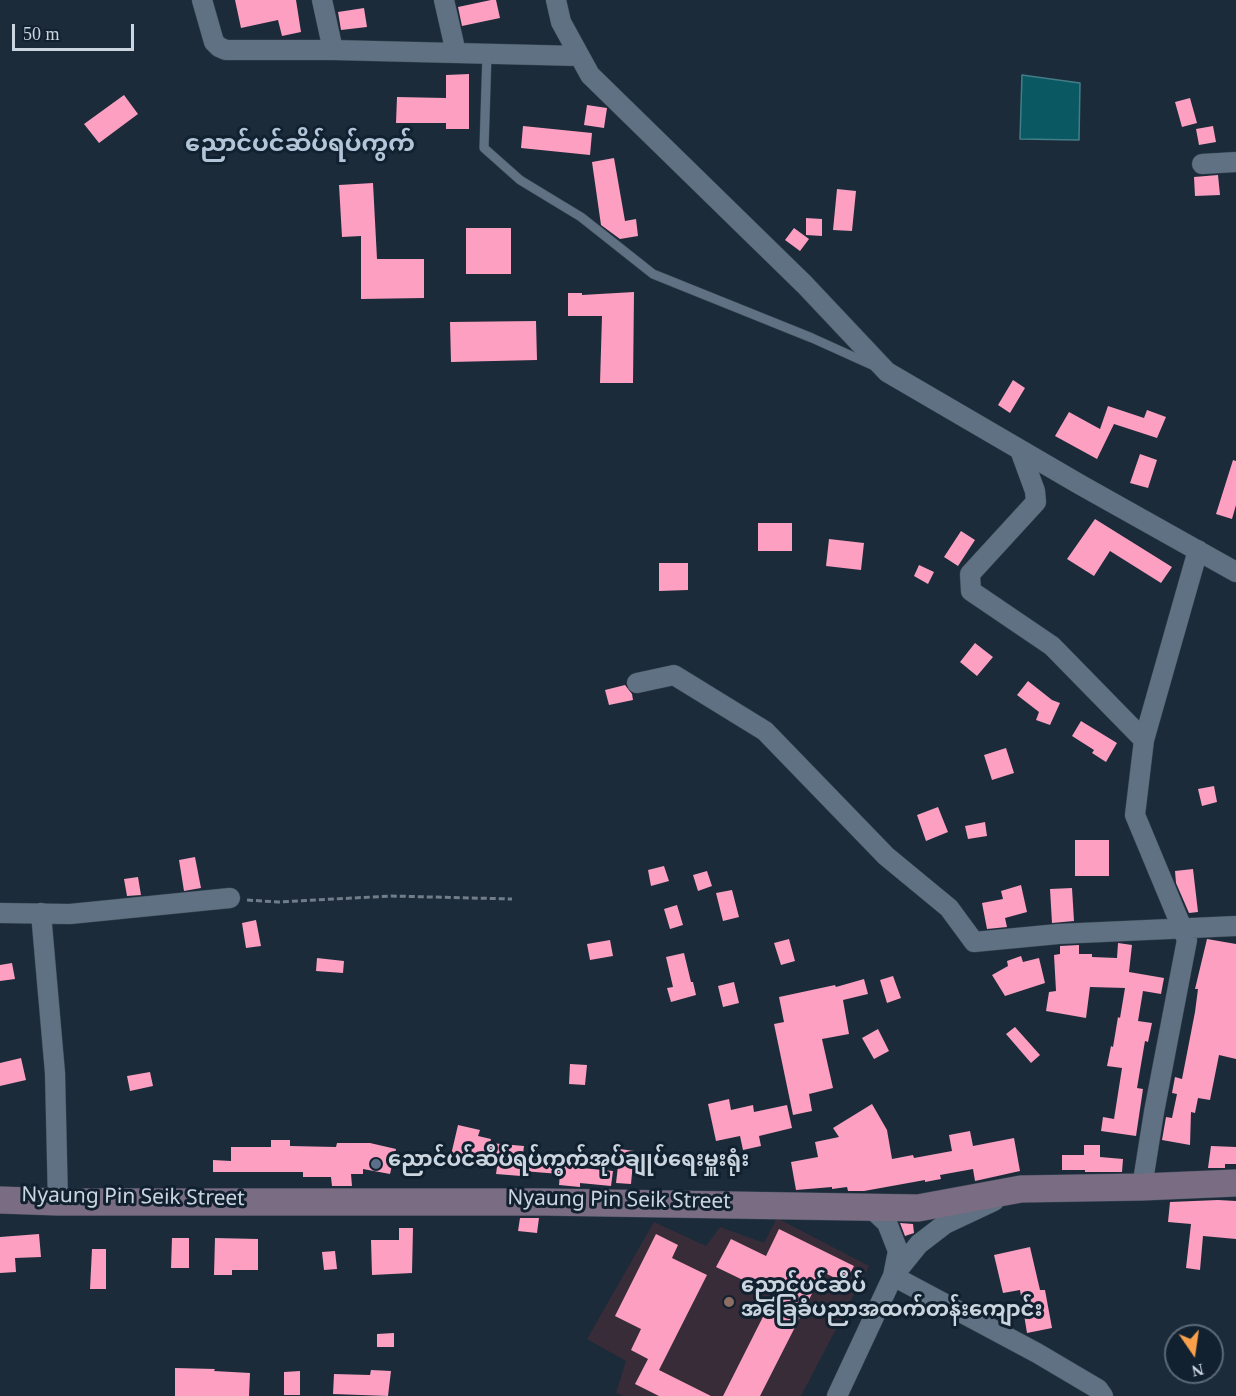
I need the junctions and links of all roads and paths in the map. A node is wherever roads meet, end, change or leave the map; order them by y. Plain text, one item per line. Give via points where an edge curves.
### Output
1 (202, 0) edge
2 (322, 0) edge
3 (444, 0) edge
4 (556, 0) edge
5 (333, 50) junction
6 (456, 53) junction
7 (487, 54) junction
8 (579, 56) junction
9 (1236, 162) edge
10 (1202, 164) dead end
11 (887, 372) junction
12 (1020, 450) junction
13 (1198, 550) junction
14 (1236, 572) edge
15 (637, 683) dead end
16 (1144, 740) junction
17 (230, 898) joint
18 (512, 899) dead end
19 (0, 913) edge
20 (41, 913) junction
21 (1236, 926) edge
22 (1182, 927) junction
23 (1236, 1183) edge
24 (1142, 1187) junction
25 (1021, 1189) junction
26 (0, 1200) edge
27 (58, 1202) junction
28 (871, 1208) junction
29 (893, 1276) junction
30 (837, 1396) edge
31 (1103, 1396) edge

1 - 5 street via 214,42 226,50
2 - 5 street
3 - 6 street
4 - 8 street via 561,22
5 - 6 street
6 - 7 street
7 - 8 street
7 - 11 lane via 484,148 520,180 581,217 653,274
8 - 11 street via 590,75 805,285
9 - 10 street
11 - 12 street
12 - 13 street
12 - 16 street via 1036,502 970,574 971,591 1052,646
13 - 14 street
13 - 16 street
15 - 22 street via 674,675 765,731 886,856 949,908 974,942
16 - 22 street via 1135,815
17 - 18 path via 278,902 391,896
17 - 20 street via 70,914
19 - 20 street
20 - 27 street via 55,1073
21 - 22 street
22 - 24 street via 1187,940
23 - 24 street, Nyaung Pin Seik Street
24 - 25 street, Nyaung Pin Seik Street
25 - 28 street, Nyaung Pin Seik Street via 918,1208
25 - 29 street via 945,1224 919,1244
26 - 27 street, Nyaung Pin Seik Street
27 - 28 street, Nyaung Pin Seik Street via 543,1202
28 - 29 street via 887,1223 898,1251
29 - 30 street
29 - 31 street via 1037,1353 1098,1389

